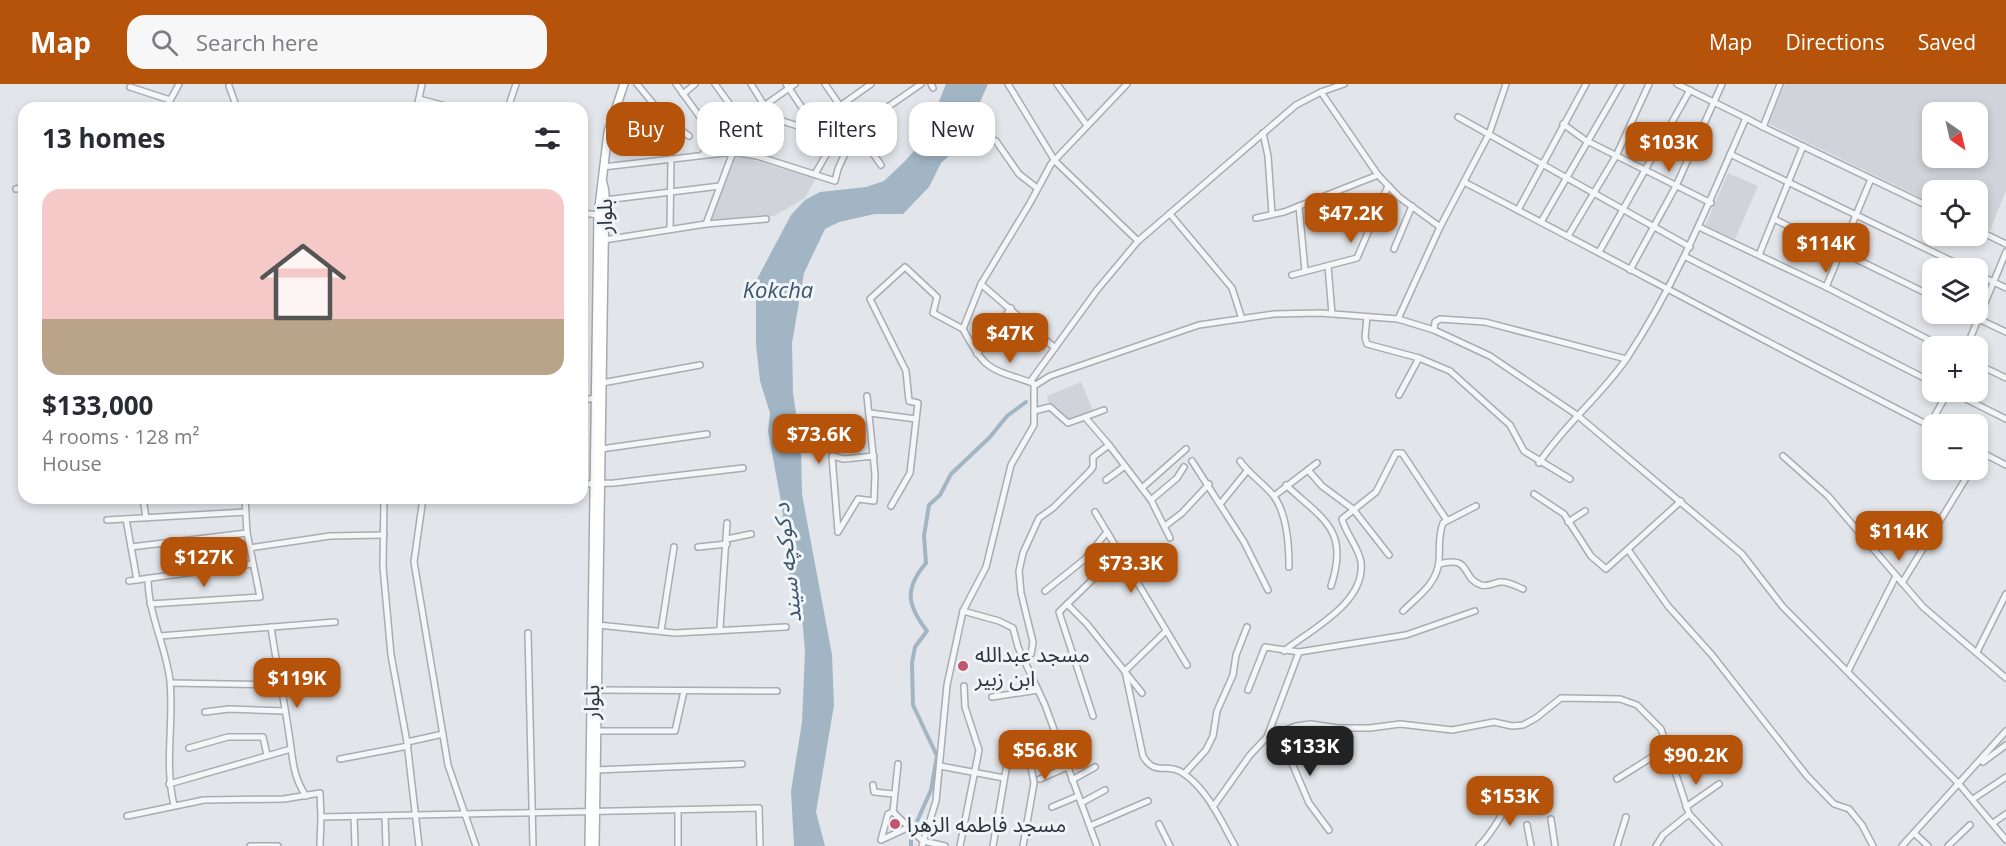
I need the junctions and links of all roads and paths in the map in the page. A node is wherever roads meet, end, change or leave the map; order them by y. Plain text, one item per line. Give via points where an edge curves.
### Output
1 (179, 84) edge
2 (422, 84) edge
3 (516, 84) edge
4 (624, 84) edge
5 (637, 84) edge
6 (676, 84) edge
7 (694, 84) edge
8 (715, 84) edge
9 (751, 84) edge
10 (795, 84) edge
11 (825, 84) edge
12 (871, 84) edge
13 (921, 84) edge
14 (1008, 84) edge
15 (1057, 84) edge
16 (1116, 84) edge
17 (1127, 84) edge
18 (1344, 84) edge
19 (1506, 84) edge
20 (1586, 84) edge
21 (1621, 84) edge
22 (1649, 84) edge
23 (1677, 84) edge
24 (1722, 84) edge
25 (1780, 84) edge
26 (229, 86) dead end
27 (787, 86) edge
28 (130, 87) dead end
29 (1325, 88) edge
30 (1121, 90) junction
31 (1690, 90) junction
32 (683, 94) junction
33 (419, 99) junction
34 (170, 100) joint
35 (235, 102) edge
36 (418, 102) edge
37 (430, 102) edge
38 (510, 102) edge
39 (618, 102) edge
40 (728, 102) edge
41 (762, 102) edge
42 (768, 102) edge
43 (837, 102) edge
44 (846, 102) edge
45 (895, 102) edge
46 (1714, 102) junction
47 (697, 113) edge
48 (1458, 117) dead end
49 (1746, 118) junction
50 (784, 121) edge
51 (1086, 124) junction
52 (1563, 124) junction
53 (1763, 127) junction
54 (1263, 133) junction
55 (1489, 134) junction
56 (689, 136) dead end
57 (996, 141) dead end
58 (1589, 142) junction
59 (606, 146) edge
60 (1803, 146) junction
61 (1730, 154) junction
62 (697, 155) edge
63 (731, 156) edge
64 (757, 156) edge
65 (825, 156) edge
66 (844, 156) edge
67 (875, 156) edge
68 (1616, 156) junction
69 (671, 159) junction
70 (1055, 160) junction
71 (1542, 164) junction
72 (881, 165) dead end
73 (603, 167) junction
74 (1645, 170) junction
75 (815, 174) junction
76 (1378, 175) junction
77 (1568, 178) junction
78 (1871, 179) junction
79 (602, 181) junction
80 (1464, 182) junction
81 (1789, 182) junction
82 (720, 186) junction
83 (1388, 186) junction
84 (1676, 186) junction
85 (1037, 188) junction
86 (671, 191) junction
87 (1594, 193) junction
88 (605, 200) junction
89 (1711, 203) junction
90 (1922, 203) edge
91 (1299, 206) junction
92 (1412, 206) junction
93 (1518, 210) junction
94 (1623, 211) junction
95 (588, 214) edge
96 (1170, 214) junction
97 (1272, 214) junction
98 (1858, 214) junction
99 (598, 215) junction
100 (1256, 218) dead end
101 (766, 219) dead end
102 (1774, 219) junction
103 (1541, 222) junction
104 (706, 224) junction
105 (1440, 227) junction
106 (1654, 227) junction
107 (1699, 227) junction
108 (670, 230) junction
109 (1988, 235) edge
110 (1568, 236) junction
111 (604, 240) junction
112 (1138, 241) junction
113 (2006, 244) edge
114 (1690, 247) junction
115 (1394, 249) dead end
116 (1841, 251) junction
117 (1599, 252) junction
118 (2006, 252) edge
119 (601, 253) junction
120 (1759, 255) junction
121 (1686, 257) junction
122 (1946, 258) edge
123 (1328, 266) junction
124 (1630, 270) junction
125 (1305, 271) junction
126 (1292, 275) dead end
127 (1988, 279) edge
128 (1994, 282) junction
129 (981, 284) junction
130 (1826, 286) junction
131 (2006, 288) edge
132 (1666, 291) junction
133 (1922, 291) edge
134 (1988, 296) edge
135 (1011, 308) junction
136 (1332, 314) junction
137 (1367, 317) junction
138 (1242, 319) junction
139 (1398, 319) junction
140 (1988, 323) edge
141 (963, 329) junction
142 (1434, 330) junction
143 (2006, 332) edge
144 (1922, 336) edge
145 (1055, 348) junction
146 (976, 354) junction
147 (1419, 358) junction
148 (1626, 359) junction
149 (700, 365) dead end
150 (1988, 369) edge
151 (1922, 377) edge
152 (2006, 378) edge
153 (1030, 381) junction
154 (602, 383) junction
155 (1037, 384) junction
156 (1399, 395) dead end
157 (867, 396) dead end
158 (596, 398) junction
159 (588, 399) edge
160 (1971, 402) edge
161 (1104, 410) dead end
162 (1034, 411) junction
163 (870, 413) junction
164 (1577, 415) junction
165 (1085, 417) junction
166 (916, 419) junction
167 (2006, 419) edge
168 (1922, 422) edge
169 (707, 434) dead end
170 (1109, 445) junction
171 (601, 448) junction
172 (1186, 449) dead end
173 (873, 456) junction
174 (1783, 456) dead end
175 (1988, 456) edge
176 (1192, 461) dead end
177 (1240, 461) dead end
178 (1317, 463) dead end
179 (1539, 463) junction
180 (2006, 465) edge
181 (1125, 466) junction
182 (1184, 467) dead end
183 (743, 468) dead end
184 (1308, 470) junction
185 (1247, 471) junction
186 (1570, 479) dead end
187 (1106, 480) dead end
188 (1965, 480) edge
189 (588, 484) edge
190 (597, 484) junction
191 (1209, 484) junction
192 (1286, 484) junction
193 (1142, 489) junction
194 (1534, 495) dead end
195 (1274, 496) junction
196 (1151, 500) junction
197 (1681, 501) junction
198 (144, 504) edge
199 (245, 504) edge
200 (384, 504) edge
201 (422, 504) edge
202 (1221, 504) junction
203 (891, 506) dead end
204 (1476, 506) dead end
205 (1353, 509) junction
206 (1585, 510) dead end
207 (246, 512) junction
208 (1095, 512) dead end
209 (146, 518) junction
210 (126, 519) junction
211 (1446, 519) junction
212 (107, 520) dead end
213 (1568, 522) junction
214 (727, 523) dead end
215 (1165, 526) junction
216 (1107, 532) junction
217 (247, 533) junction
218 (751, 534) dead end
219 (384, 536) junction
220 (1170, 538) dead end
221 (727, 541) junction
222 (674, 547) dead end
223 (698, 547) dead end
224 (131, 548) junction
225 (249, 548) junction
226 (1629, 551) junction
227 (1120, 552) junction
228 (1389, 555) dead end
229 (252, 564) junction
230 (1439, 564) junction
231 (1289, 567) dead end
232 (1896, 576) junction
233 (148, 578) junction
234 (137, 580) junction
235 (129, 581) dead end
236 (597, 583) junction
237 (1902, 583) junction
238 (1331, 586) dead end
239 (1523, 589) dead end
240 (1268, 590) dead end
241 (1045, 591) dead end
242 (2006, 594) edge
243 (150, 604) junction
244 (1067, 604) junction
245 (1474, 610) dead end
246 (963, 611) junction
247 (1403, 611) dead end
248 (335, 622) dead end
249 (598, 625) junction
250 (270, 627) junction
251 (786, 627) dead end
252 (1247, 627) dead end
253 (720, 628) junction
254 (661, 631) junction
255 (1166, 631) junction
256 (528, 633) dead end
257 (160, 636) junction
258 (1284, 651) junction
259 (1299, 652) junction
260 (1977, 652) junction
261 (1022, 657) junction
262 (1187, 665) dead end
263 (1125, 671) junction
264 (1848, 671) junction
265 (2006, 678) edge
266 (170, 682) junction
267 (281, 685) junction
268 (964, 686) dead end
269 (598, 690) junction
270 (1038, 690) junction
271 (1248, 690) dead end
272 (777, 691) dead end
273 (684, 692) junction
274 (1142, 693) dead end
275 (992, 697) dead end
276 (285, 711) junction
277 (205, 712) dead end
278 (1093, 716) dead end
279 (596, 731) junction
280 (2006, 731) edge
281 (1279, 733) junction
282 (443, 734) junction
283 (1268, 738) junction
284 (407, 744) junction
285 (2006, 745) edge
286 (1668, 747) junction
287 (189, 748) dead end
288 (291, 749) junction
289 (267, 755) junction
290 (340, 759) dead end
291 (742, 764) dead end
292 (898, 764) dead end
293 (940, 766) junction
294 (1095, 766) dead end
295 (1976, 766) junction
296 (1066, 767) junction
297 (596, 770) junction
298 (976, 771) junction
299 (1184, 774) junction
300 (2006, 777) edge
301 (1004, 778) junction
302 (1040, 779) dead end
303 (1617, 779) dead end
304 (1072, 780) junction
305 (169, 784) junction
306 (1719, 784) dead end
307 (1959, 784) junction
308 (873, 785) dead end
309 (1520, 789) dead end
310 (1105, 790) dead end
311 (893, 794) junction
312 (306, 796) junction
313 (1078, 796) junction
314 (1973, 799) junction
315 (1148, 801) dead end
316 (1081, 803) junction
317 (174, 806) junction
318 (1052, 807) dead end
319 (1213, 807) junction
320 (1686, 807) junction
321 (678, 810) junction
322 (593, 812) junction
323 (893, 812) junction
324 (464, 813) junction
325 (532, 813) junction
326 (1689, 814) junction
327 (2006, 814) edge
328 (416, 815) junction
329 (127, 816) dead end
330 (385, 816) junction
331 (321, 817) junction
332 (354, 817) junction
333 (1626, 817) dead end
334 (1551, 819) dead end
335 (1993, 823) junction
336 (1159, 824) dead end
337 (1527, 825) dead end
338 (1970, 825) dead end
339 (1090, 826) junction
340 (1329, 830) dead end
341 (910, 831) junction
342 (1914, 833) junction
343 (2006, 840) edge
344 (923, 844) edge
345 (250, 846) edge
346 (278, 846) edge
347 (320, 846) edge
348 (355, 846) edge
349 (386, 846) edge
350 (419, 846) edge
351 (476, 846) edge
352 (533, 846) edge
353 (589, 846) edge
354 (596, 846) edge
355 (678, 846) edge
356 (760, 846) edge
357 (945, 846) edge
358 (960, 846) edge
359 (993, 846) edge
360 (1023, 846) edge
361 (1097, 846) edge
362 (1170, 846) edge
363 (1235, 846) edge
364 (1479, 846) edge
365 (1531, 846) edge
366 (1555, 846) edge
367 (1617, 846) edge
368 (1656, 846) edge
369 (1719, 846) edge
370 (1873, 846) edge
371 (1902, 846) edge
372 (1928, 846) edge
373 (1948, 846) edge

1 - 34 street
2 - 33 street
3 - 38 street
4 - 39 main road
5 - 56 street via 666,119
6 - 32 street
7 - 32 street
8 - 40 street
9 - 41 street
10 - 27 street
11 - 43 street
12 - 44 street
13 - 45 street
14 - 70 street
15 - 51 street
16 - 30 street
17 - 30 street
18 - 29 street
19 - 55 street
20 - 52 street
21 - 58 street
22 - 68 street
23 - 31 street
24 - 46 street
25 - 53 street
26 - 35 street
27 - 42 street
27 - 50 street via 809,118 804,128
28 - 34 street
29 - 54 street via 1296,105
29 - 76 street
30 - 51 street
31 - 46 street
31 - 74 street
32 - 47 street
33 - 36 street
33 - 37 street
46 - 49 street
46 - 84 street
48 - 55 street
49 - 53 street
49 - 61 street
51 - 70 street
52 - 58 street
52 - 71 street
53 - 60 street
54 - 96 street
54 - 97 street
55 - 71 street
55 - 80 street
57 - 85 street via 1019,174
58 - 68 street
58 - 77 street
59 - 73 main road
60 - 78 street
60 - 81 street
61 - 81 street
61 - 89 street
62 - 69 street
63 - 82 street
64 - 75 street
65 - 75 street
66 - 75 street via 835,181
67 - 72 street
68 - 74 street
68 - 87 street
69 - 73 street
69 - 86 street
70 - 85 street
70 - 112 street
71 - 77 street
71 - 93 street
73 - 79 main road
74 - 84 street
74 - 94 street
76 - 83 street
76 - 91 street
77 - 87 street
77 - 103 street
78 - 90 street
78 - 98 street
79 - 88 main road, بلوار
79 - 99 main road, بلوار
80 - 93 street
80 - 105 street
81 - 98 street
81 - 102 street
82 - 86 street
82 - 104 street
83 - 92 street
83 - 123 street via 1357,258
84 - 89 street
84 - 106 street
85 - 129 street
86 - 88 street
86 - 108 street
87 - 94 street
87 - 110 street
88 - 111 main road, بلوار
89 - 107 street
91 - 97 street
91 - 125 street
92 - 105 street
92 - 115 street
93 - 103 street
94 - 106 street
94 - 117 street
95 - 99 street
96 - 112 street
96 - 138 street via 1232,288
97 - 100 street
98 - 116 street
98 - 122 street
99 - 119 main road, بلوار
101 - 104 street
102 - 116 street
102 - 120 street
103 - 110 street
104 - 108 street
105 - 139 street
106 - 114 street
106 - 124 street
107 - 114 street
107 - 120 street
108 - 111 street
109 - 113 street
110 - 117 street
111 - 119 main road, بلوار
112 - 145 street
114 - 121 street
116 - 130 street
116 - 133 street
117 - 124 street
118 - 128 street
119 - 154 main road, بلوار
119 - 158 main road, بلوار
120 - 130 street
121 - 132 street
121 - 151 street
123 - 125 street
123 - 136 street
124 - 132 street
125 - 126 street
127 - 128 street
128 - 131 street
128 - 134 street
129 - 135 street
129 - 141 street
130 - 144 street
132 - 148 street
132 - 168 street
135 - 145 street
135 - 146 street
136 - 137 street
136 - 138 street via 1274,314
137 - 139 street
137 - 147 street via 1367,344
138 - 155 street via 1199,325 1050,376
139 - 142 street
140 - 143 street
141 - 146 street
141 - 166 street via 932,312 937,297 905,267 870,299 906,371 909,401 918,403
142 - 148 street via 1440,319 1485,322
142 - 164 street via 1490,356
145 - 153 street
146 - 153 street via 995,372
147 - 156 street
147 - 179 street via 1465,382 1510,425 1524,451
148 - 164 street
149 - 154 street
150 - 152 street
153 - 155 street
154 - 171 main road, بلوار
155 - 162 street via 1033,392
157 - 163 street
158 - 159 street
158 - 190 main road, بلوار
160 - 167 street
161 - 165 street
162 - 165 street via 1050,408 1068,423
162 - 246 street via 1034,425 1005,482 986,567
163 - 166 street
163 - 173 street
164 - 179 street
164 - 197 street
165 - 170 street
166 - 203 street via 910,474
169 - 171 street
170 - 181 street
170 - 261 street via 1093,457 1090,471 1039,518 1023,553 1019,571 1021,593 1033,642 1031,654
171 - 190 main road, بلوار
172 - 193 street
173 - 173 street via 874,501 858,500 838,532 832,456
174 - 232 street via 1828,496
175 - 180 street
176 - 191 street
177 - 185 street
178 - 184 street
179 - 186 street
181 - 187 street
181 - 193 street
182 - 196 street
183 - 190 street
184 - 192 street
184 - 205 street
185 - 195 street
185 - 202 street
188 - 237 street
189 - 190 street
190 - 236 main road, بلوار
191 - 202 street
191 - 215 street
192 - 195 street
192 - 238 street via 1331,525 1339,563
193 - 196 street
194 - 213 street via 1564,514
195 - 231 street via 1283,518
196 - 215 street
197 - 226 street
197 - 264 street via 1742,554 1783,607
198 - 209 street
199 - 207 street
200 - 219 street
201 - 282 street via 414,562
202 - 240 street
204 - 211 street
205 - 211 street via 1376,492 1399,451
205 - 228 street
205 - 258 street via 1342,519 1361,560 1353,593 1343,608
206 - 213 street
207 - 209 street
207 - 217 street
208 - 216 street
209 - 210 street
210 - 212 street
210 - 224 street
211 - 230 street via 1439,534
213 - 226 street via 1603,568
214 - 221 street
215 - 220 street
216 - 227 street
216 - 241 street via 1085,559
217 - 224 street
217 - 225 street
218 - 221 street
219 - 225 street via 330,537
219 - 284 street via 391,655
221 - 223 street
221 - 253 street
222 - 254 street
224 - 234 street
225 - 229 street
226 - 370 street via 1668,606 1735,683 1807,776 1834,804 1849,809
227 - 244 street
227 - 255 street
229 - 233 street
229 - 243 street via 260,597
230 - 239 street via 1453,560 1462,564 1478,584 1501,582
230 - 247 street via 1432,582
232 - 237 street
232 - 264 street
233 - 234 street
233 - 243 street
234 - 235 street
236 - 249 main road, بلوار
236 - 322 main road, بلوار
237 - 260 street via 1923,607
242 - 260 street
243 - 257 street
244 - 263 street
244 - 278 street via 1059,614
245 - 259 street via 1406,635
246 - 261 street via 1010,626
246 - 293 street via 949,671
248 - 250 street
249 - 254 street
249 - 269 main road, بلوار
250 - 257 street
250 - 267 street
251 - 253 street
252 - 299 street via 1217,711 1213,736
253 - 254 street
255 - 262 street
255 - 263 street
256 - 325 street
257 - 266 street
258 - 259 street
258 - 271 street via 1264,647
259 - 283 street
260 - 265 street
261 - 270 street
263 - 274 street
263 - 299 street via 1143,756 1148,764
264 - 307 street
266 - 267 street
266 - 305 street
267 - 276 street
268 - 298 street via 964,707 980,750
269 - 273 street
269 - 279 main road, بلوار
270 - 275 street
270 - 296 street
272 - 273 street
273 - 279 street via 675,731
276 - 277 street
276 - 288 street
279 - 297 main road, بلوار
280 - 295 street
281 - 283 street
281 - 286 street via 1311,724 1359,728 1401,724 1452,730 1494,723 1523,725 1561,698 1620,699 1636,705 1661,729
281 - 340 street via 1309,803
282 - 284 street
282 - 324 street via 448,765
283 - 319 street via 1250,754
284 - 290 street
284 - 328 street
285 - 295 street
286 - 303 street
286 - 320 street
287 - 289 street via 228,737 263,737
288 - 289 street
288 - 312 street via 294,777
289 - 305 street
291 - 297 street
292 - 311 street
293 - 298 street
293 - 344 street via 936,801
294 - 304 street
295 - 307 street
296 - 302 street
296 - 304 street
297 - 322 main road, بلوار
298 - 301 street
298 - 358 street
299 - 319 street
300 - 314 street
301 - 359 street
301 - 360 street via 1010,746 1028,751 1034,783
304 - 313 street
305 - 317 street
306 - 320 street
307 - 314 street
307 - 342 street
308 - 311 street via 874,792
309 - 364 street
310 - 316 street
311 - 323 street
312 - 317 street via 212,800
312 - 331 street via 322,794
313 - 316 street
313 - 318 street
314 - 335 street
315 - 339 street
316 - 339 street
317 - 329 street
319 - 363 street
320 - 326 street
321 - 322 street
321 - 355 street
321 - 356 street via 759,808
322 - 325 street
322 - 353 main road, بلوار
322 - 354 main road, بلوار
323 - 341 street
323 - 341 street via 888,814 881,840
324 - 325 street
324 - 328 street
324 - 351 street
325 - 352 street
326 - 368 street via 1663,835
326 - 369 street
327 - 335 street
328 - 330 street
328 - 350 street
330 - 332 street
330 - 349 street
331 - 332 street
331 - 347 street
332 - 348 street
333 - 367 street
334 - 366 street
335 - 343 street
336 - 362 street
337 - 365 street
338 - 373 street
339 - 361 street
341 - 344 street
342 - 371 street
342 - 372 street
344 - 357 street
345 - 346 street

